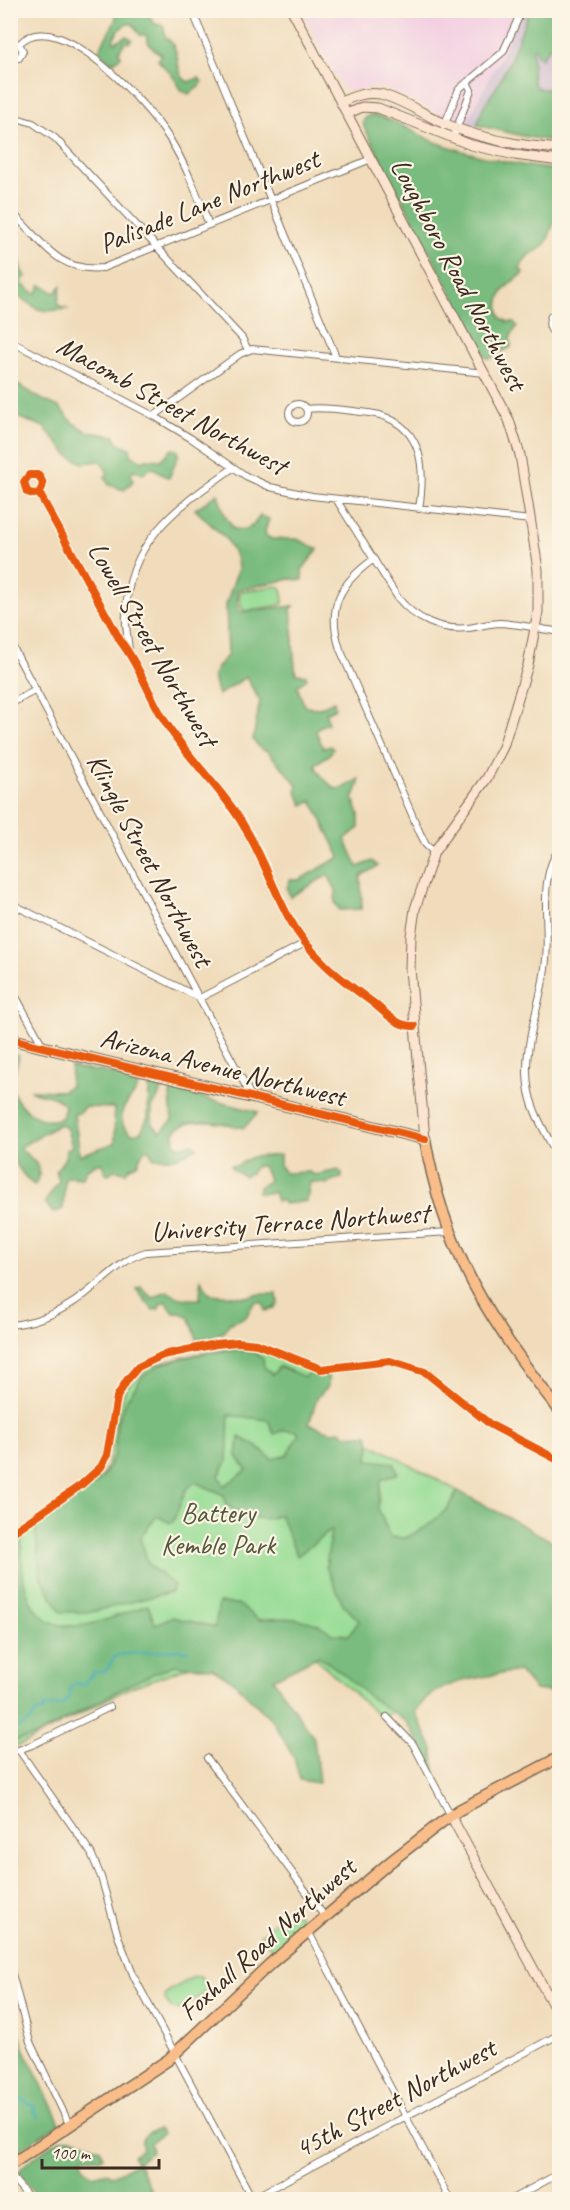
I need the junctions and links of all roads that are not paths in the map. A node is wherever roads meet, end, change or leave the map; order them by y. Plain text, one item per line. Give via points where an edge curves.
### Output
1 (192, 10) edge
2 (292, 10) edge
3 (522, 10) edge
4 (10, 44) edge
5 (19, 44) junction
6 (10, 58) edge
7 (467, 82) junction
8 (341, 102) junction
9 (347, 114) junction
10 (10, 117) edge
11 (445, 124) junction
12 (458, 129) junction
13 (441, 134) junction
14 (453, 138) junction
15 (560, 149) edge
16 (371, 159) junction
17 (560, 160) edge
18 (270, 200) junction
19 (10, 211) edge
20 (209, 225) junction
21 (157, 247) junction
22 (560, 310) edge
23 (560, 336) edge
24 (10, 341) edge
25 (248, 350) junction
26 (336, 357) junction
27 (485, 373) junction
28 (306, 409) dead end
29 (154, 417) junction
30 (233, 468) junction
31 (39, 493) dead end
32 (336, 499) junction
33 (419, 509) junction
34 (531, 520) junction
35 (374, 559) junction
36 (536, 628) junction
37 (560, 632) edge
38 (10, 642) edge
39 (129, 651) junction
40 (36, 690) junction
41 (10, 704) edge
42 (560, 847) edge
43 (434, 852) junction
44 (10, 903) edge
45 (305, 943) junction
46 (10, 986) edge
47 (200, 998) junction
48 (414, 1026) junction
49 (10, 1039) edge
50 (43, 1047) junction
51 (252, 1097) junction
52 (425, 1139) junction
53 (560, 1161) edge
54 (449, 1232) junction
55 (10, 1325) edge
56 (560, 1411) edge
57 (560, 1461) edge
58 (10, 1534) edge
59 (110, 1707) dead end
60 (387, 1717) dead end
61 (19, 1750) junction
62 (10, 1753) edge
63 (560, 1757) edge
64 (207, 1758) dead end
65 (451, 1816) junction
66 (325, 1917) junction
67 (308, 1931) junction
68 (10, 1966) edge
69 (560, 2018) edge
70 (560, 2034) edge
71 (176, 2054) junction
72 (406, 2116) junction
73 (70, 2126) junction
74 (10, 2165) edge
75 (560, 2173) edge
76 (10, 2175) edge
77 (31, 2199) edge
78 (252, 2199) edge
79 (450, 2199) edge
80 (510, 2199) edge

1 - 18 street
2 - 8 main road, Loughboro Road Northwest
3 - 7 street via 503,52
4 - 5 street
5 - 6 street via 21,56
5 - 20 street via 36,34 60,39 89,56 132,91 175,148
7 - 11 street via 459,89
7 - 12 street via 471,90
8 - 9 main road, Loughboro Road Northwest
8 - 11 main road via 360,94 379,94
9 - 13 main road via 362,107 378,108
9 - 16 main road, Loughboro Road Northwest
10 - 21 street via 33,123 55,138
11 - 12 main road
11 - 13 street
12 - 14 street
12 - 15 main road via 512,143
13 - 14 main road
14 - 17 main road via 515,155
16 - 18 street, Palisade Lane Northwest
16 - 27 main road, Loughboro Road Northwest
18 - 20 street, Palisade Lane Northwest
18 - 26 street
19 - 21 street, Palisade Lane Northwest via 53,254 80,267 103,268
20 - 21 street, Palisade Lane Northwest
21 - 25 street via 242,338
22 - 23 street via 551,316 549,324 553,333
24 - 29 street, Macomb Street Northwest
25 - 26 street
25 - 29 street
26 - 27 street
27 - 34 main road, Loughboro Road Northwest via 515,435
28 - 33 street via 320,407 374,414 402,428 416,445 422,462
29 - 30 street, Macomb Street Northwest
30 - 32 street, Macomb Street Northwest via 275,488
30 - 39 street via 171,513 145,547 127,595
31 - 39 street, Lowell Street Northwest
32 - 33 street, Macomb Street Northwest
32 - 35 street
33 - 34 street, Macomb Street Northwest
34 - 36 main road, Loughboro Road Northwest via 539,584
35 - 36 street via 403,603 429,622 458,628 499,623
35 - 43 street via 355,573 340,593 335,633 420,833
36 - 37 street
36 - 43 main road, Loughboro Road Northwest via 503,747 487,778
38 - 40 street, Klingle Street Northwest
39 - 45 street, Lowell Street Northwest via 168,727 245,826
40 - 41 street
40 - 47 street, Klingle Street Northwest
42 - 53 street via 546,879 546,962 526,1068 532,1103
43 - 48 main road, Loughboro Road Northwest via 417,900 411,936
44 - 47 street
45 - 47 street
45 - 48 street, Lowell Street Northwest via 344,981 401,1024
46 - 50 street
47 - 51 street, Klingle Street Northwest
48 - 52 main road, Loughboro Road Northwest
49 - 50 main road, Arizona Avenue Northwest
50 - 51 main road, Arizona Avenue Northwest
51 - 52 main road, Arizona Avenue Northwest
52 - 54 main road, Loughboro Road Northwest
54 - 55 street, University Terrace Northwest via 146,1252 118,1265 84,1296 57,1312
54 - 56 main road, Loughboro Road Northwest via 488,1312
57 - 58 street via 491,1425 425,1372 388,1361 321,1369 257,1344 210,1344 163,1355 135,1371 116,1401 101,1467
59 - 61 street
60 - 65 street via 413,1744
61 - 62 street
61 - 71 street via 95,1861 127,1961
63 - 65 main road, Foxhall Road Northwest
64 - 66 street
65 - 66 main road, Foxhall Road Northwest
65 - 69 main road
66 - 67 main road, Foxhall Road Northwest
67 - 71 main road, Foxhall Road Northwest
67 - 72 street
68 - 73 street via 30,2042
70 - 72 street, 45th Street Northwest
71 - 73 main road, Foxhall Road Northwest
71 - 78 street
72 - 78 street, 45th Street Northwest
72 - 79 street
73 - 74 main road, Foxhall Road Northwest
75 - 80 street
76 - 77 street

